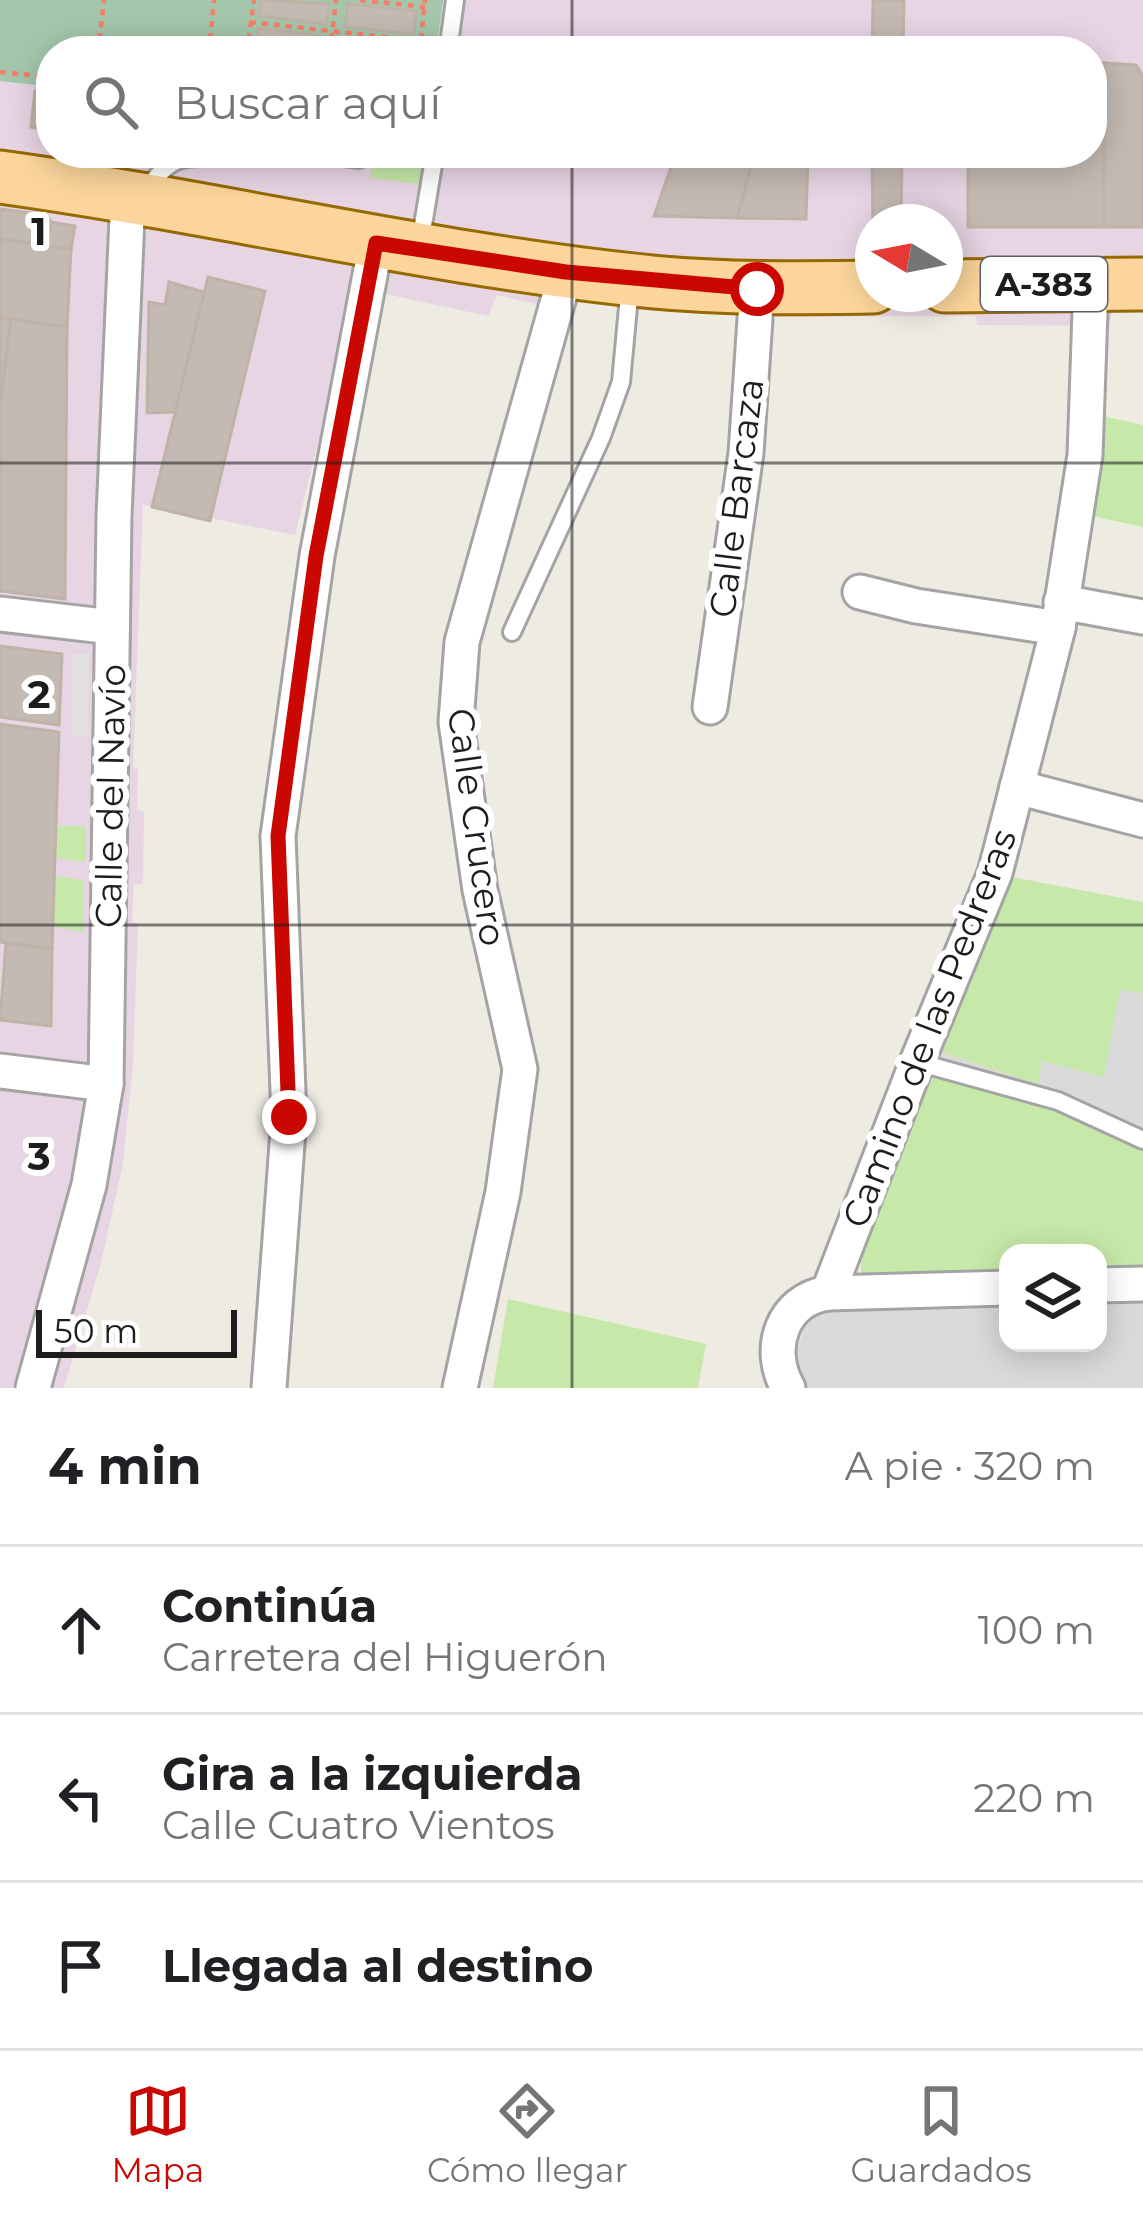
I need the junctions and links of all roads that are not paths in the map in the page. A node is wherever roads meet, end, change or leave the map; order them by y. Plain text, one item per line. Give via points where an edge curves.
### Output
1 (455, 0) edge
2 (450, 36) edge
3 (165, 168) edge
4 (429, 168) edge
5 (0, 177) edge
6 (135, 196) junction
7 (398, 246) junction
8 (566, 272) junction
9 (630, 280) junction
10 (1091, 284) junction
11 (1143, 284) edge
12 (963, 286) edge
13 (855, 287) edge
14 (757, 289) junction
15 (860, 592) dead end
16 (0, 614) edge
17 (1060, 615) junction
18 (1143, 616) edge
19 (112, 627) junction
20 (512, 632) dead end
21 (710, 707) dead end
22 (1017, 787) junction
23 (1143, 820) edge
24 (917, 1062) junction
25 (0, 1071) edge
26 (106, 1084) junction
27 (1143, 1140) edge
28 (1143, 1284) edge
29 (1107, 1285) edge
30 (999, 1288) edge
31 (828, 1293) junction
32 (33, 1388) edge
33 (269, 1388) edge
34 (460, 1388) edge
35 (788, 1388) edge

1 - 2 lane
3 - 6 lane
4 - 7 lane
5 - 6 main road
6 - 7 main road
6 - 19 street, Calle del Navío
7 - 8 main road
7 - 33 street via 316,556 278,836 289,1117
8 - 9 main road
8 - 34 street, Calle Crucero via 462,642 456,722 480,890 520,1069 503,1192
9 - 14 main road
9 - 20 lane via 621,382
10 - 11 main road, A-383
10 - 12 main road, A-383
10 - 17 street, Camino de las Pedreras via 1085,455
13 - 14 main road
14 - 21 street, Calle Barcaza via 746,453
15 - 17 street via 916,606
16 - 19 street
17 - 18 street
17 - 22 street, Camino de las Pedreras
19 - 26 street, Calle del Navío
22 - 23 street
22 - 24 street, Camino de las Pedreras via 995,873
24 - 27 lane via 1058,1101
24 - 31 street, Camino de las Pedreras
25 - 26 street
26 - 32 street, Calle del Navío via 89,1185
28 - 29 street
30 - 31 street
31 - 35 street, Camino de las Pedreras via 801,1301 787,1320 776,1368

